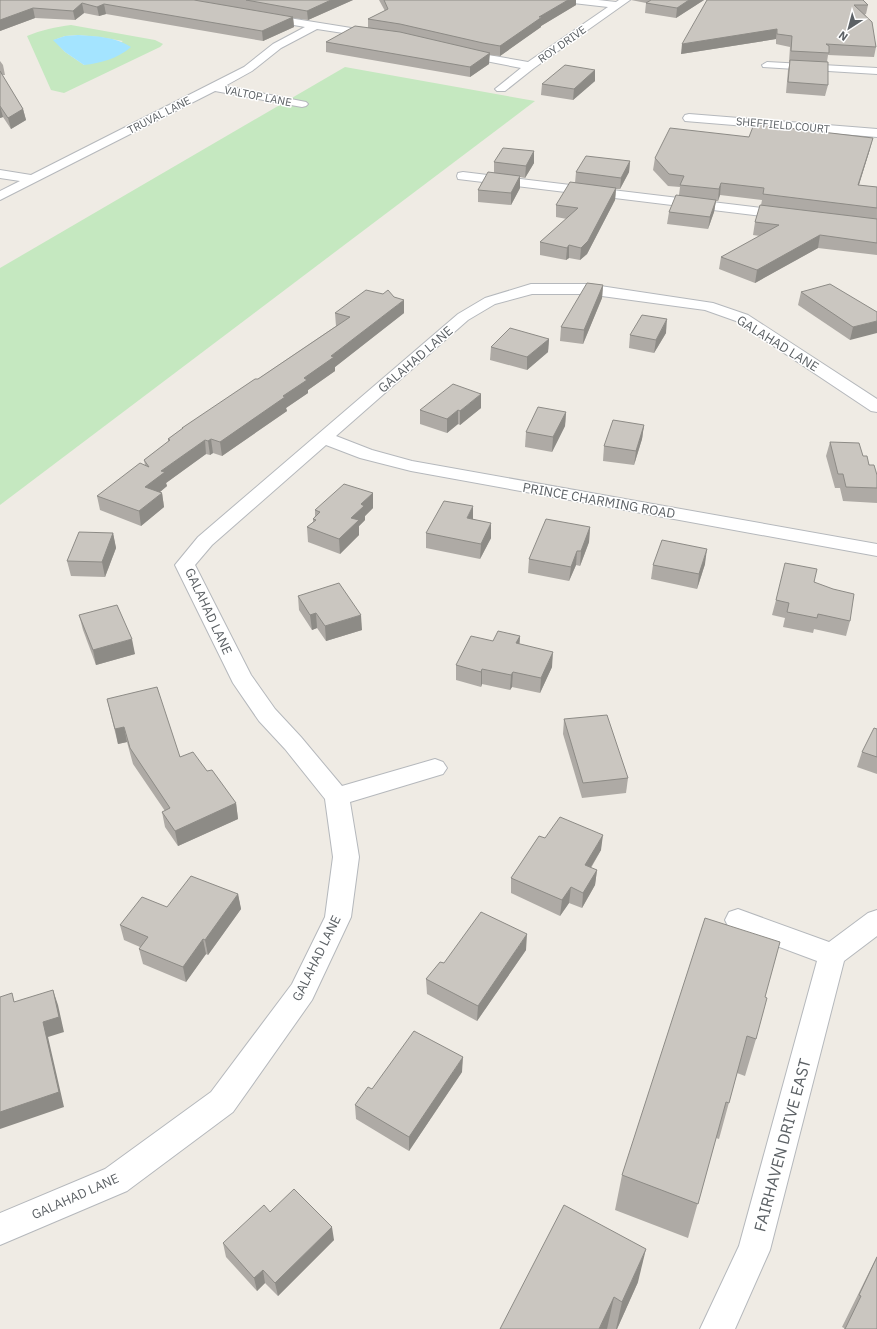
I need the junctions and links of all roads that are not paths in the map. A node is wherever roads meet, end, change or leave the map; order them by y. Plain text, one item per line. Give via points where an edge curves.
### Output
1 (574, 0) edge
2 (621, 3) edge
3 (253, 15) edge
4 (314, 26) junction
5 (385, 36) edge
6 (448, 49) edge
7 (767, 65) dead end
8 (530, 66) junction
9 (877, 71) edge
10 (214, 87) junction
11 (501, 89) dead end
12 (302, 104) dead end
13 (689, 118) dead end
14 (877, 133) edge
15 (0, 174) edge
16 (463, 176) dead end
17 (33, 179) junction
18 (0, 196) edge
19 (799, 216) edge
20 (877, 407) edge
21 (325, 438) junction
22 (877, 550) edge
23 (435, 768) dead end
24 (337, 797) junction
25 (738, 920) dead end
26 (877, 921) edge
27 (832, 955) junction
28 (0, 1229) edge
29 (717, 1329) edge

1 - 2 street
2 - 8 street, ROY DRIVE
3 - 4 street
4 - 5 street
4 - 10 street, TRUVAL LANE via 278,46 248,69
6 - 8 street
7 - 9 street
8 - 11 street, ROY DRIVE
10 - 12 street, VALTOP LANE
10 - 17 street, TRUVAL LANE
13 - 14 street, SHEFFIELD COURT
15 - 17 street
16 - 19 street
17 - 18 street, TRUVAL LANE
20 - 21 street, GALAHAD LANE via 742,318 708,306 587,289 531,289 490,301 463,317
21 - 22 street, PRINCE CHARMING ROAD via 366,454 411,466
21 - 24 street, GALAHAD LANE via 205,542 185,564 241,678 267,715
23 - 24 street
24 - 28 street, GALAHAD LANE via 346,857 338,917 302,992 222,1102 116,1180
25 - 27 street
26 - 27 street
27 - 29 street, FAIRHAVEN DRIVE EAST via 754,1250

